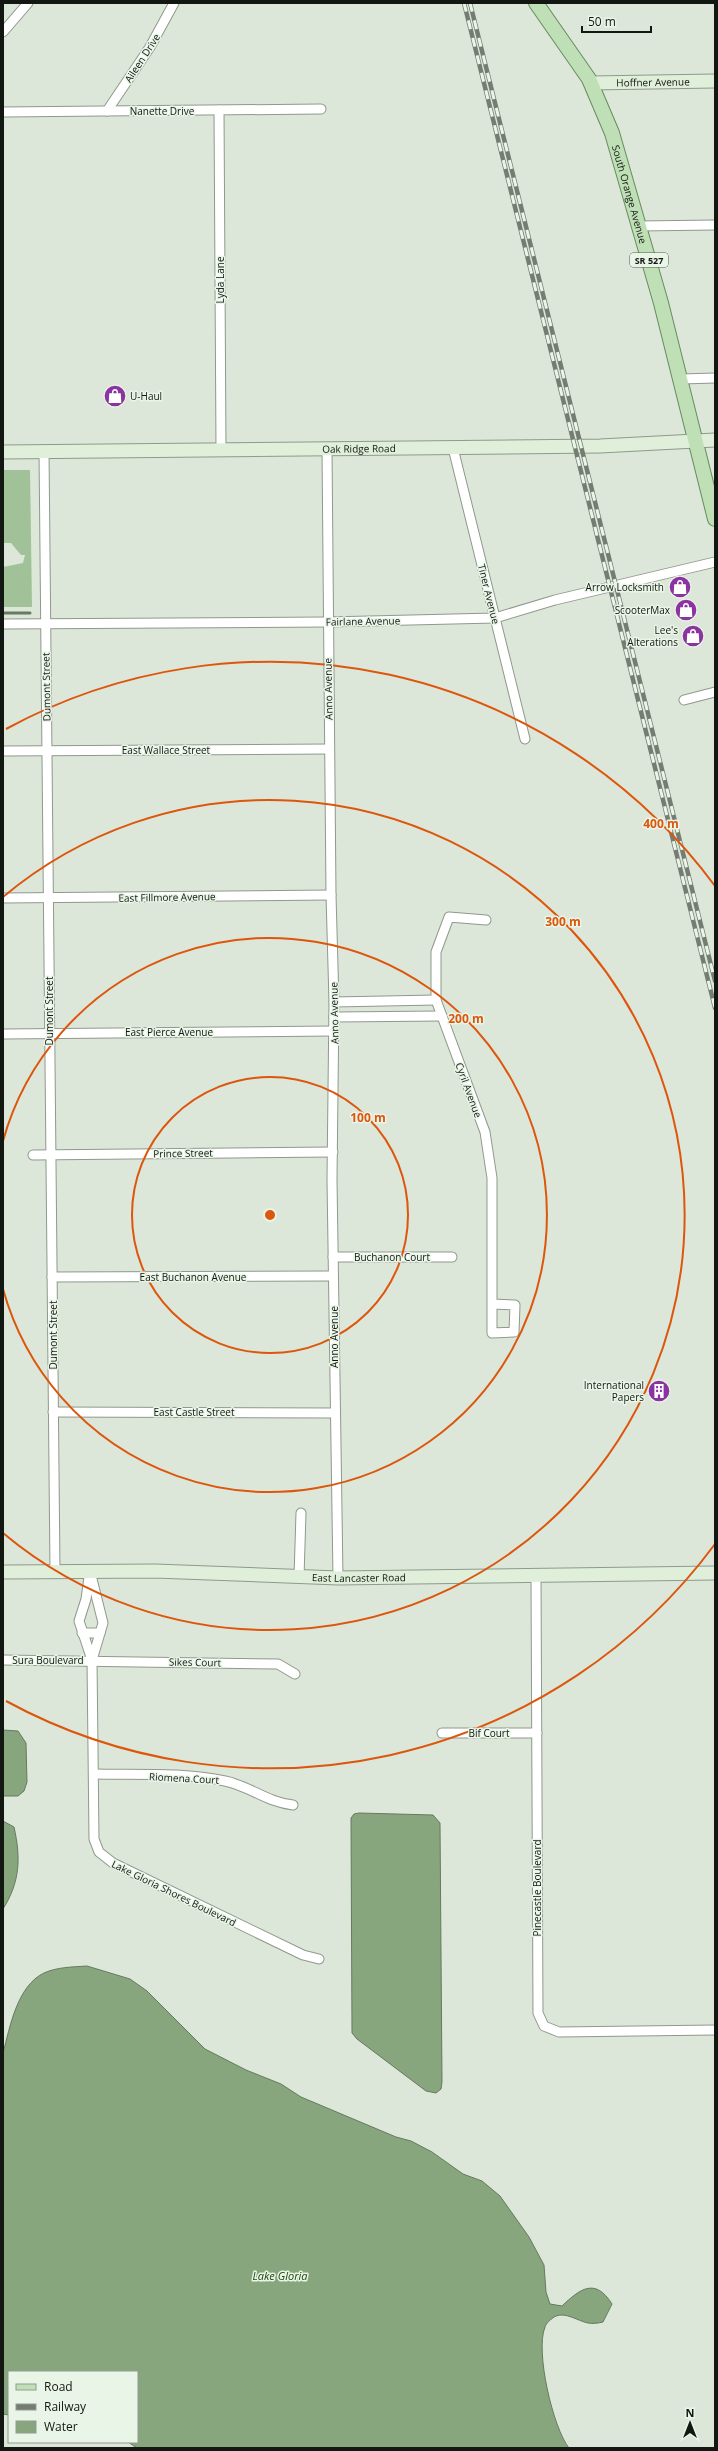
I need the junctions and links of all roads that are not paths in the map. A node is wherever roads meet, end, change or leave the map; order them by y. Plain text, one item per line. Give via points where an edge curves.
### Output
1 (28, 3) edge
2 (174, 3) edge
3 (536, 3) edge
4 (3, 32) edge
5 (715, 81) edge
6 (591, 83) junction
7 (321, 109) dead end
8 (219, 110) junction
9 (107, 111) junction
10 (3, 112) edge
11 (715, 225) edge
12 (639, 226) junction
13 (715, 378) edge
14 (681, 379) junction
15 (715, 440) edge
16 (696, 441) junction
17 (453, 448) junction
18 (327, 449) junction
19 (221, 450) junction
20 (44, 451) junction
21 (3, 452) edge
22 (715, 519) edge
23 (715, 562) edge
24 (494, 618) junction
25 (328, 622) junction
26 (3, 624) edge
27 (45, 624) junction
28 (715, 692) edge
29 (684, 700) dead end
30 (525, 739) dead end
31 (329, 749) junction
32 (48, 750) junction
33 (3, 751) edge
34 (331, 895) junction
35 (3, 898) edge
36 (49, 898) junction
37 (486, 920) dead end
38 (436, 1000) junction
39 (352, 1001) junction
40 (334, 1002) junction
41 (442, 1016) junction
42 (334, 1017) junction
43 (355, 1017) junction
44 (334, 1031) junction
45 (49, 1033) junction
46 (3, 1034) edge
47 (332, 1152) junction
48 (33, 1155) dead end
49 (51, 1155) junction
50 (333, 1257) junction
51 (452, 1257) dead end
52 (334, 1276) junction
53 (52, 1277) junction
54 (492, 1304) dead end
55 (53, 1412) junction
56 (334, 1413) junction
57 (301, 1513) dead end
58 (55, 1571) junction
59 (90, 1571) junction
60 (3, 1572) edge
61 (715, 1573) edge
62 (536, 1576) junction
63 (298, 1577) junction
64 (338, 1578) junction
65 (82, 1633) junction
66 (100, 1633) junction
67 (3, 1660) edge
68 (92, 1660) junction
69 (295, 1674) dead end
70 (442, 1733) dead end
71 (537, 1733) junction
72 (94, 1774) junction
73 (293, 1805) dead end
74 (319, 1959) dead end
75 (715, 2030) edge

1 - 4 street
2 - 9 street, Aileen Drive via 150,47
3 - 6 main road, South Orange Avenue / SR 527
5 - 6 main road, Hoffner Avenue
6 - 12 main road, South Orange Avenue / SR 527 via 612,133
7 - 8 street, Nanette Drive
8 - 9 street, Nanette Drive
8 - 19 street, Lyda Lane
9 - 10 street, Nanette Drive
11 - 12 street
12 - 14 main road, South Orange Avenue / SR 527
13 - 14 street
14 - 16 main road, South Orange Avenue / SR 527
15 - 16 main road, Oak Ridge Road
16 - 17 main road, Oak Ridge Road via 600,446
16 - 22 main road, South Orange Avenue / SR 527
17 - 18 main road, Oak Ridge Road
17 - 24 street, Tiner Avenue
18 - 19 main road, Oak Ridge Road
18 - 25 street, Anno Avenue
19 - 20 main road, Oak Ridge Road
20 - 21 main road, Oak Ridge Road
20 - 27 street, Dumont Street
23 - 24 street, Fairlane Avenue via 556,600
24 - 25 street, Fairlane Avenue
24 - 30 street, Tiner Avenue
25 - 27 street, Fairlane Avenue
25 - 31 street, Anno Avenue
26 - 27 street, Fairlane Avenue
27 - 32 street, Dumont Street
28 - 29 street
31 - 32 street, East Wallace Street
31 - 34 street, Anno Avenue
32 - 33 street, East Wallace Street
32 - 36 street, Dumont Street
34 - 36 street, East Fillmore Avenue
34 - 40 street, Anno Avenue
35 - 36 street, East Fillmore Avenue
36 - 45 street, Dumont Street
37 - 38 street, Cyril Avenue via 449,917 436,952
38 - 39 street
38 - 41 street, Cyril Avenue
39 - 40 street
39 - 43 street
40 - 42 street, Anno Avenue
41 - 43 street
41 - 54 street, Cyril Avenue via 485,1132 492,1178
42 - 43 street
42 - 44 street, Anno Avenue
44 - 45 street, East Pierce Avenue
44 - 47 street, Anno Avenue
45 - 46 street, East Pierce Avenue
45 - 49 street, Dumont Street
47 - 49 street, Prince Street
47 - 50 street, Anno Avenue
48 - 49 street, Prince Street
49 - 53 street, Dumont Street
50 - 51 street, Buchanon Court
50 - 52 street, Anno Avenue
52 - 53 street, East Buchanon Avenue
52 - 56 street, Anno Avenue
53 - 55 street, Dumont Street
55 - 56 street, East Castle Street
55 - 58 street, Dumont Street
56 - 64 street, Anno Avenue
57 - 63 street
58 - 59 main road, East Lancaster Road
58 - 60 main road, East Lancaster Road
59 - 63 main road, East Lancaster Road via 198,1572
59 - 65 street, Lake Gloria Shores Boulevard via 86,1599 79,1617
59 - 66 street, Lake Gloria Shores Boulevard via 102,1618
61 - 62 main road, East Lancaster Road
62 - 64 main road, East Lancaster Road
62 - 71 street, Pinecastle Boulevard
63 - 64 main road, East Lancaster Road
65 - 66 street
65 - 68 street, Lake Gloria Shores Boulevard
66 - 68 street, Lake Gloria Shores Boulevard
67 - 68 street, Sura Boulevard
68 - 69 street, Sikes Court via 278,1664
68 - 72 street, Lake Gloria Shores Boulevard
70 - 71 street, Bif Court
71 - 75 street, Pinecastle Boulevard via 538,2013 544,2026 559,2032
72 - 73 street, Riomena Court via 215,1779 241,1786 276,1803
72 - 74 street, Lake Gloria Shores Boulevard via 94,1839 104,1858 303,1955

